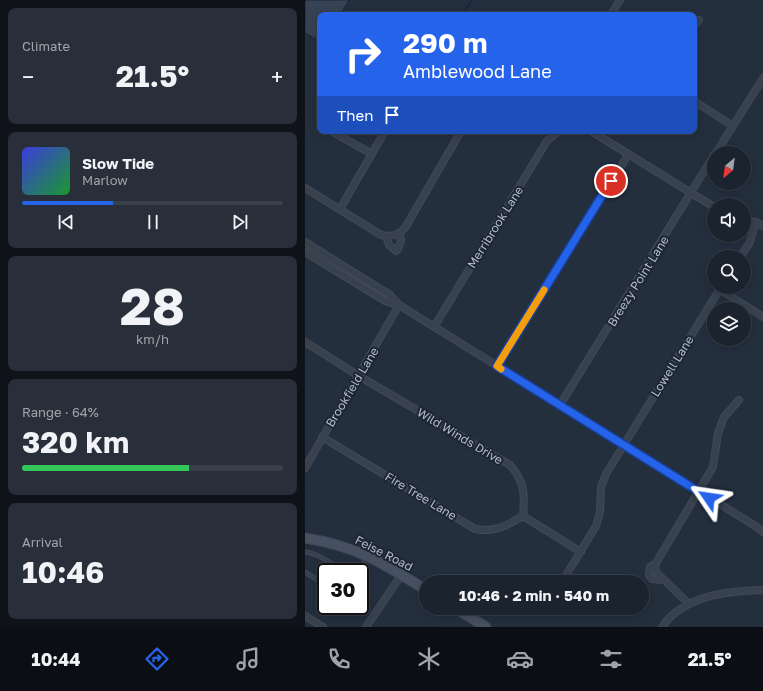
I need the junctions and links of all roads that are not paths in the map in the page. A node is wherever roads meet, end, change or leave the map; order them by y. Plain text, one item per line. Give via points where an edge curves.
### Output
1 (620, 0) edge
2 (613, 12) edge
3 (699, 20) dead end
4 (697, 22) edge
5 (763, 78) edge
6 (697, 103) edge
7 (733, 126) junction
8 (336, 134) edge
9 (383, 134) edge
10 (459, 134) edge
11 (555, 134) edge
12 (596, 134) edge
13 (720, 146) edge
14 (372, 154) junction
15 (628, 154) junction
16 (707, 168) edge
17 (305, 188) edge
18 (692, 193) junction
19 (707, 203) edge
20 (340, 210) junction
21 (751, 221) edge
22 (756, 222) junction
23 (763, 226) edge
24 (400, 233) junction
25 (386, 236) junction
26 (305, 242) edge
27 (745, 250) edge
28 (305, 252) edge
29 (716, 294) edge
30 (729, 294) edge
31 (399, 305) junction
32 (763, 317) edge
33 (434, 327) junction
34 (305, 342) edge
35 (497, 366) junction
36 (359, 376) junction
37 (739, 400) dead end
38 (560, 405) junction
39 (322, 437) junction
40 (624, 445) junction
41 (305, 468) edge
42 (699, 491) junction
43 (523, 516) junction
44 (763, 532) edge
45 (305, 538) edge
46 (305, 552) edge
47 (581, 552) junction
48 (368, 556) junction
49 (330, 563) edge
50 (364, 563) edge
51 (305, 572) edge
52 (402, 574) junction
53 (566, 575) edge
54 (317, 579) edge
55 (419, 585) edge
56 (763, 590) edge
57 (689, 604) junction
58 (466, 615) edge
59 (305, 616) edge
60 (323, 627) edge
61 (366, 627) edge
62 (486, 627) edge
63 (662, 627) edge

1 - 2 street
3 - 4 street
5 - 7 street, Breezy Point Lane
6 - 7 street
7 - 13 street, Breezy Point Lane
8 - 14 street
9 - 14 street
10 - 24 street
11 - 33 street, Merribrook Lane via 547,141
12 - 15 street
14 - 20 street
15 - 18 street
15 - 35 street
16 - 18 street, Breezy Point Lane
17 - 20 street
18 - 19 street
18 - 38 street, Breezy Point Lane
20 - 25 street
21 - 22 street
22 - 23 street
22 - 27 street
24 - 25 street
24 - 25 street via 401,242 395,251 389,245
26 - 31 street via 390,295
28 - 31 street via 385,301
29 - 40 street, Lowell Lane
30 - 32 street
31 - 33 street
31 - 36 street, Brookfield Lane
33 - 35 street
34 - 36 street, Wild Winds Drive
35 - 38 street
36 - 39 street, Brookfield Lane
36 - 43 street, Wild Winds Drive via 510,466 520,476
37 - 42 street via 724,417 718,433 713,467
38 - 40 street
39 - 41 street, Brookfield Lane
39 - 43 street, Fire Tree Lane via 475,529 489,531 510,524
40 - 42 street
40 - 47 street, Lowell Lane via 606,474 601,488 600,512 596,526
42 - 44 street
42 - 57 street via 655,564 657,573
43 - 47 street
45 - 48 main road, Feise Road via 341,545
46 - 49 lane via 313,553
47 - 53 street, Lowell Lane
48 - 50 lane
48 - 52 main road, Feise Road
51 - 54 lane
52 - 55 main road, Feise Road
52 - 61 street
56 - 57 street via 709,596
57 - 63 street via 670,617
58 - 62 main road
59 - 60 street

